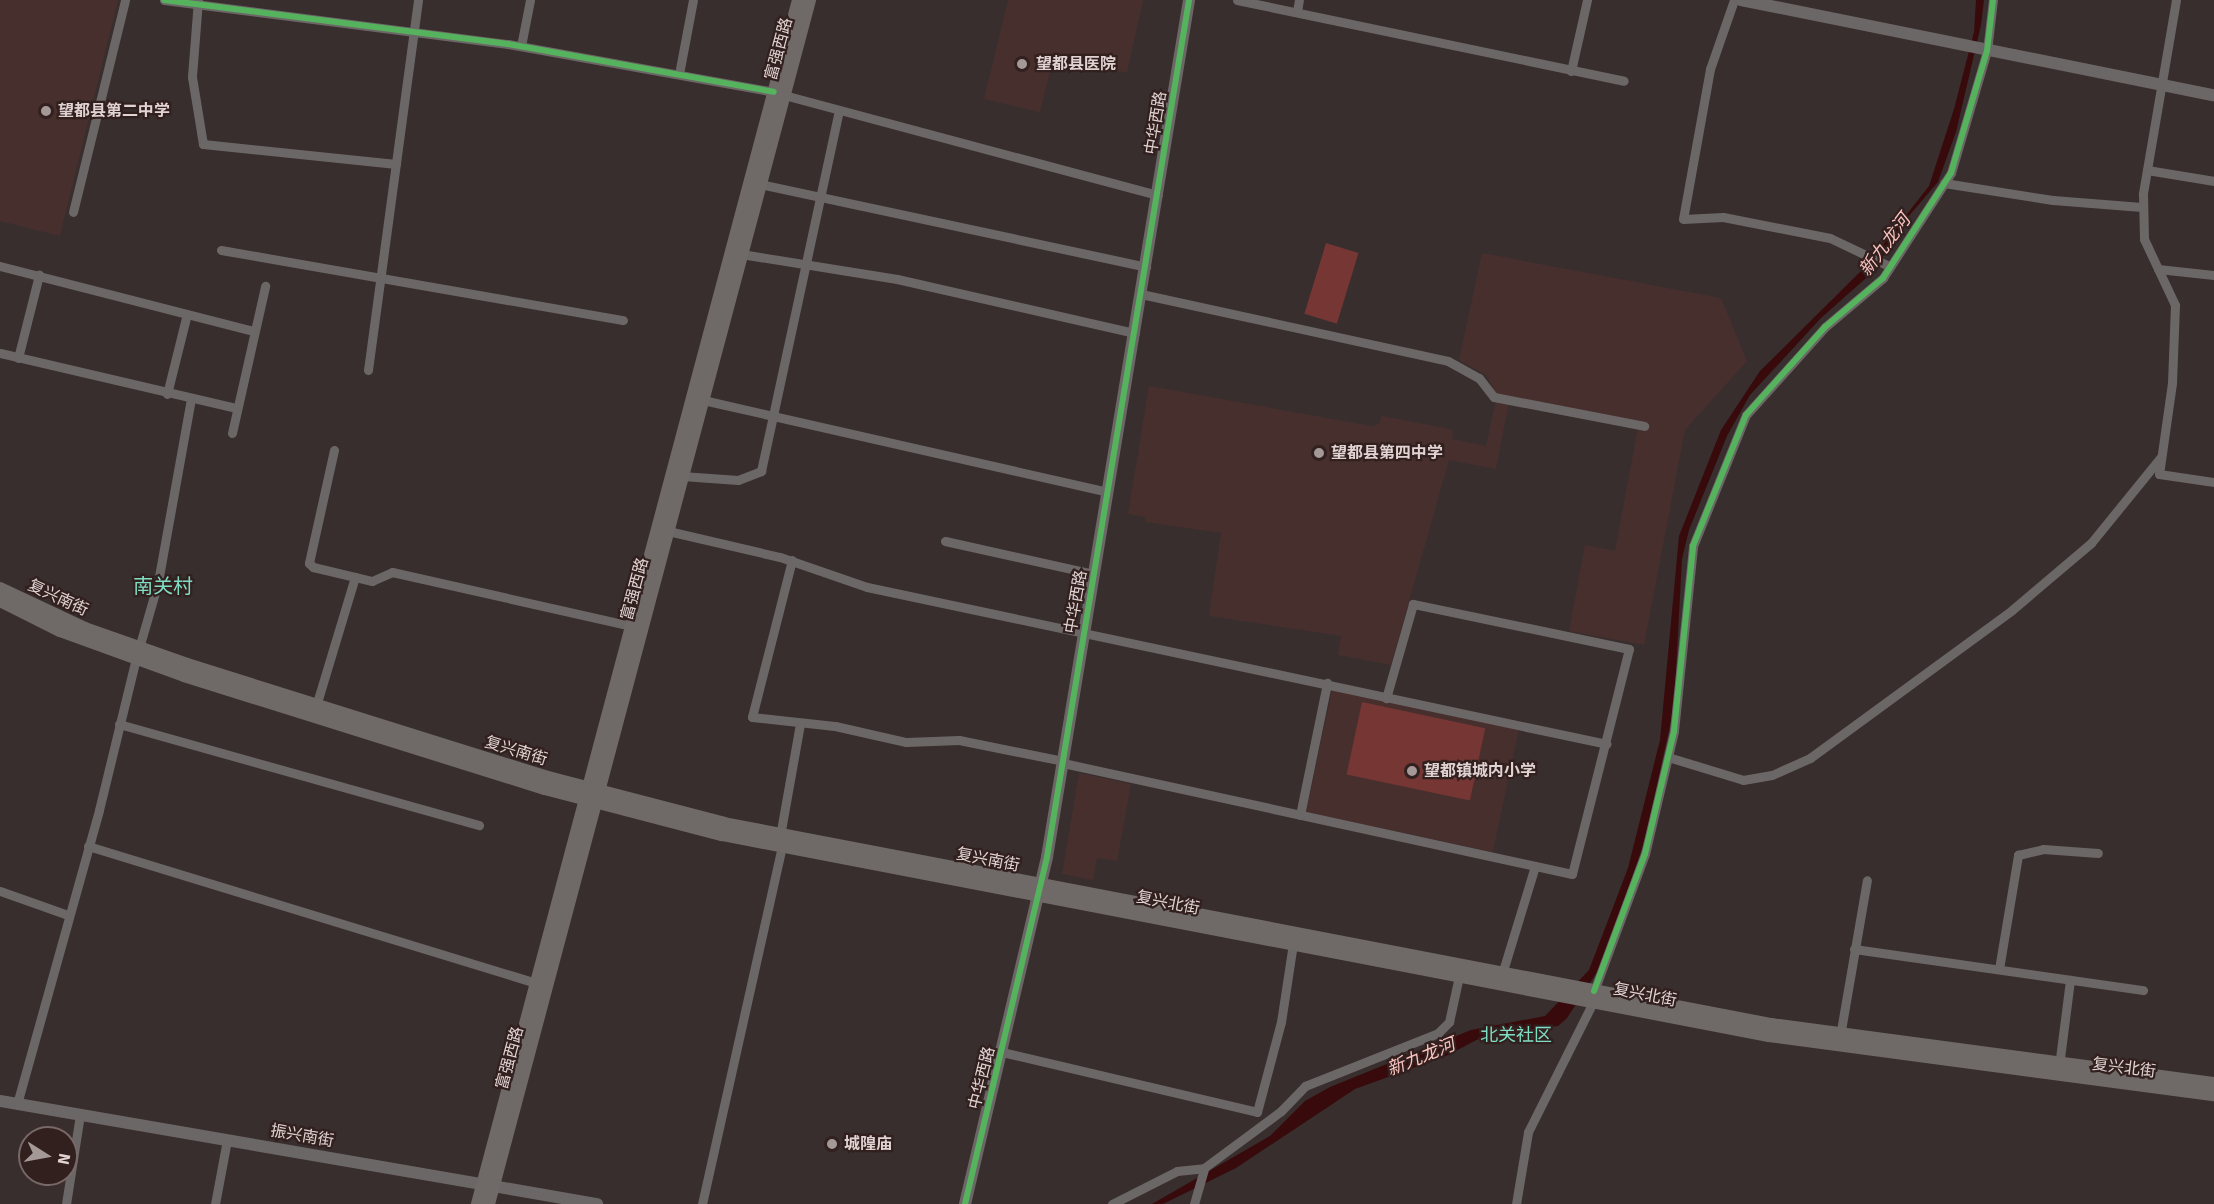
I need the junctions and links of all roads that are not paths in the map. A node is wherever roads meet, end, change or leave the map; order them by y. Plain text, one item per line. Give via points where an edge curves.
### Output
1 (125, 0) edge
2 (164, 0) edge
3 (418, 0) edge
4 (530, 0) edge
5 (693, 0) edge
6 (799, 0) edge
7 (809, 0) edge
8 (1189, 0) edge
9 (1237, 0) edge
10 (1299, 0) edge
11 (1587, 0) edge
12 (1734, 0) edge
13 (1741, 0) edge
14 (1993, 0) edge
15 (2176, 0) edge
16 (198, 2) edge
17 (1297, 12) junction
18 (414, 30) junction
19 (521, 46) junction
20 (1987, 51) junction
21 (1571, 71) junction
22 (679, 74) junction
23 (1624, 81) dead end
24 (2160, 85) junction
25 (779, 94) junction
26 (2214, 95) edge
27 (839, 111) junction
28 (396, 164) junction
29 (2146, 170) junction
30 (2214, 181) edge
31 (1944, 183) junction
32 (760, 184) junction
33 (822, 195) junction
34 (1158, 195) junction
35 (2142, 207) junction
36 (73, 212) dead end
37 (221, 250) dead end
38 (741, 254) junction
39 (807, 265) junction
40 (0, 266) edge
41 (1890, 266) junction
42 (1146, 267) junction
43 (2158, 269) junction
44 (39, 275) junction
45 (2214, 275) edge
46 (381, 276) junction
47 (265, 286) dead end
48 (1141, 294) junction
49 (187, 314) junction
50 (624, 320) dead end
51 (253, 331) junction
52 (1135, 333) junction
53 (0, 353) edge
54 (18, 358) junction
55 (368, 370) dead end
56 (167, 394) junction
57 (191, 399) junction
58 (703, 400) junction
59 (237, 408) junction
60 (773, 417) junction
61 (1644, 426) dead end
62 (232, 433) dead end
63 (334, 450) dead end
64 (2162, 457) junction
65 (682, 476) junction
66 (2214, 482) edge
67 (1108, 492) junction
68 (668, 531) junction
69 (945, 541) dead end
70 (792, 560) junction
71 (1094, 574) junction
72 (355, 577) junction
73 (0, 589) edge
74 (0, 600) edge
75 (632, 626) junction
76 (1085, 631) junction
77 (137, 653) junction
78 (1328, 684) junction
79 (1386, 698) junction
80 (316, 706) junction
81 (119, 724) junction
82 (800, 724) junction
83 (1607, 744) junction
84 (1668, 757) junction
85 (1063, 762) junction
86 (592, 796) junction
87 (1300, 815) junction
88 (479, 825) dead end
89 (781, 841) junction
90 (88, 846) junction
91 (2098, 854) dead end
92 (1535, 866) junction
93 (1867, 880) dead end
94 (0, 891) edge
95 (1040, 891) junction
96 (68, 915) junction
97 (1293, 944) junction
98 (1854, 949) junction
99 (1999, 969) junction
100 (1502, 974) junction
101 (1460, 976) junction
102 (2070, 980) junction
103 (537, 983) junction
104 (1563, 990) junction
105 (2143, 990) dead end
106 (1591, 996) junction
107 (1840, 1036) junction
108 (1002, 1052) junction
109 (2059, 1066) junction
110 (2214, 1084) edge
111 (2214, 1094) edge
112 (0, 1101) edge
113 (17, 1104) junction
114 (80, 1115) junction
115 (227, 1140) junction
116 (1203, 1171) junction
117 (488, 1185) junction
118 (66, 1204) edge
119 (215, 1204) edge
120 (478, 1204) edge
121 (488, 1204) edge
122 (597, 1204) edge
123 (702, 1204) edge
124 (965, 1204) edge
125 (1112, 1204) edge
126 (1194, 1204) edge
127 (1516, 1204) edge

1 - 36 street
2 - 16 street
3 - 18 street
4 - 19 street
5 - 22 street
6 - 25 main road, 富强西路
7 - 25 main road, 富强西路
8 - 34 street, 中华西路
9 - 17 street
10 - 17 street
11 - 21 street
12 - 41 street via 1710,69 1683,219 1723,217 1830,238
13 - 20 street
14 - 20 street
15 - 24 street
16 - 18 street
16 - 28 street via 192,77 203,144
17 - 21 street
18 - 19 street
18 - 28 street
19 - 22 street
20 - 24 street
20 - 31 street via 1959,156
21 - 23 street
22 - 25 street
24 - 26 street
24 - 29 street
25 - 27 street
25 - 32 main road, 富强西路
25 - 75 main road, 富强西路
27 - 33 street
27 - 34 street
28 - 46 street
29 - 30 street
29 - 35 street
31 - 35 street via 2053,200
31 - 41 street
32 - 33 street
32 - 38 main road, 富强西路
33 - 39 street
33 - 42 street
34 - 42 street, 中华西路
35 - 43 street via 2144,239
37 - 46 street
38 - 39 street
38 - 58 main road, 富强西路
39 - 52 street via 1027,306
39 - 60 street
40 - 44 street
41 - 84 street via 1883,278 1825,327 1741,427 1690,557 1677,713
42 - 48 street, 中华西路
43 - 45 street
43 - 64 street via 2175,305 2172,383
44 - 49 street
44 - 54 street
46 - 50 street
46 - 55 street
47 - 51 street
48 - 52 street, 中华西路
48 - 61 street via 1448,361 1479,378 1494,397
49 - 51 street
49 - 56 street
51 - 59 street
52 - 67 street, 中华西路
53 - 54 street
54 - 56 street
56 - 57 street
57 - 59 street
57 - 77 street via 158,582
58 - 60 street
58 - 65 main road, 富强西路
59 - 62 street
60 - 65 street via 761,471 751,478
60 - 67 street
63 - 72 street via 309,563
64 - 66 street via 2159,474
64 - 84 street via 2091,543 2012,610 1810,758 1772,775 1743,780
65 - 68 main road, 富强西路
67 - 71 street, 中华西路
68 - 70 street
68 - 86 main road, 富强西路
69 - 71 street
70 - 76 street via 867,587
70 - 82 street via 752,717
71 - 76 street, 中华西路
72 - 75 street via 372,581 392,572
72 - 80 street
73 - 77 main road, 复兴南街
74 - 77 main road, 复兴南街 via 60,630
75 - 86 main road, 富强西路
76 - 78 street
76 - 85 street, 中华西路
77 - 80 main road, 复兴南街
77 - 81 street
77 - 86 main road, 复兴南街
78 - 79 street
78 - 87 street
79 - 83 street
79 - 83 street via 1413,604 1618,646 1629,649
80 - 86 main road, 复兴南街
81 - 88 street
81 - 90 street
82 - 85 street via 835,726 906,742 959,740
82 - 89 street
83 - 92 street via 1572,874
84 - 106 street via 1635,886
85 - 87 street
85 - 95 street, 中华西路
86 - 89 main road, 复兴南街
86 - 103 main road, 富强西路
86 - 117 main road, 富强西路
87 - 92 street
89 - 95 main road, 复兴南街
89 - 123 street
90 - 96 street
90 - 103 street
91 - 99 street via 2043,849 2018,855
92 - 100 street
93 - 98 street
94 - 96 street
95 - 97 main road, 复兴北街
95 - 100 main road, 复兴北街
95 - 108 street, 中华西路
96 - 113 street
97 - 101 main road, 复兴北街
97 - 108 street via 1281,1022 1257,1112
98 - 99 street
98 - 107 street
99 - 102 street
100 - 104 main road, 复兴北街
101 - 104 main road, 复兴北街
101 - 116 street via 1446,1028 1298,1090 1281,1111
102 - 105 street
102 - 109 street
103 - 117 main road, 富强西路
104 - 106 main road, 复兴北街
106 - 107 main road, 复兴北街
106 - 111 main road, 复兴北街 via 1823,1044
106 - 127 street via 1528,1132
107 - 109 main road, 复兴北街
108 - 124 street, 中华西路
109 - 110 main road, 复兴北街
112 - 113 street, 振兴南街
113 - 114 street, 振兴南街
114 - 115 street, 振兴南街
114 - 118 street
115 - 117 street, 振兴南街
115 - 119 street
116 - 125 street via 1177,1171
116 - 126 street
117 - 120 main road
117 - 121 main road
117 - 122 street, 振兴南街

